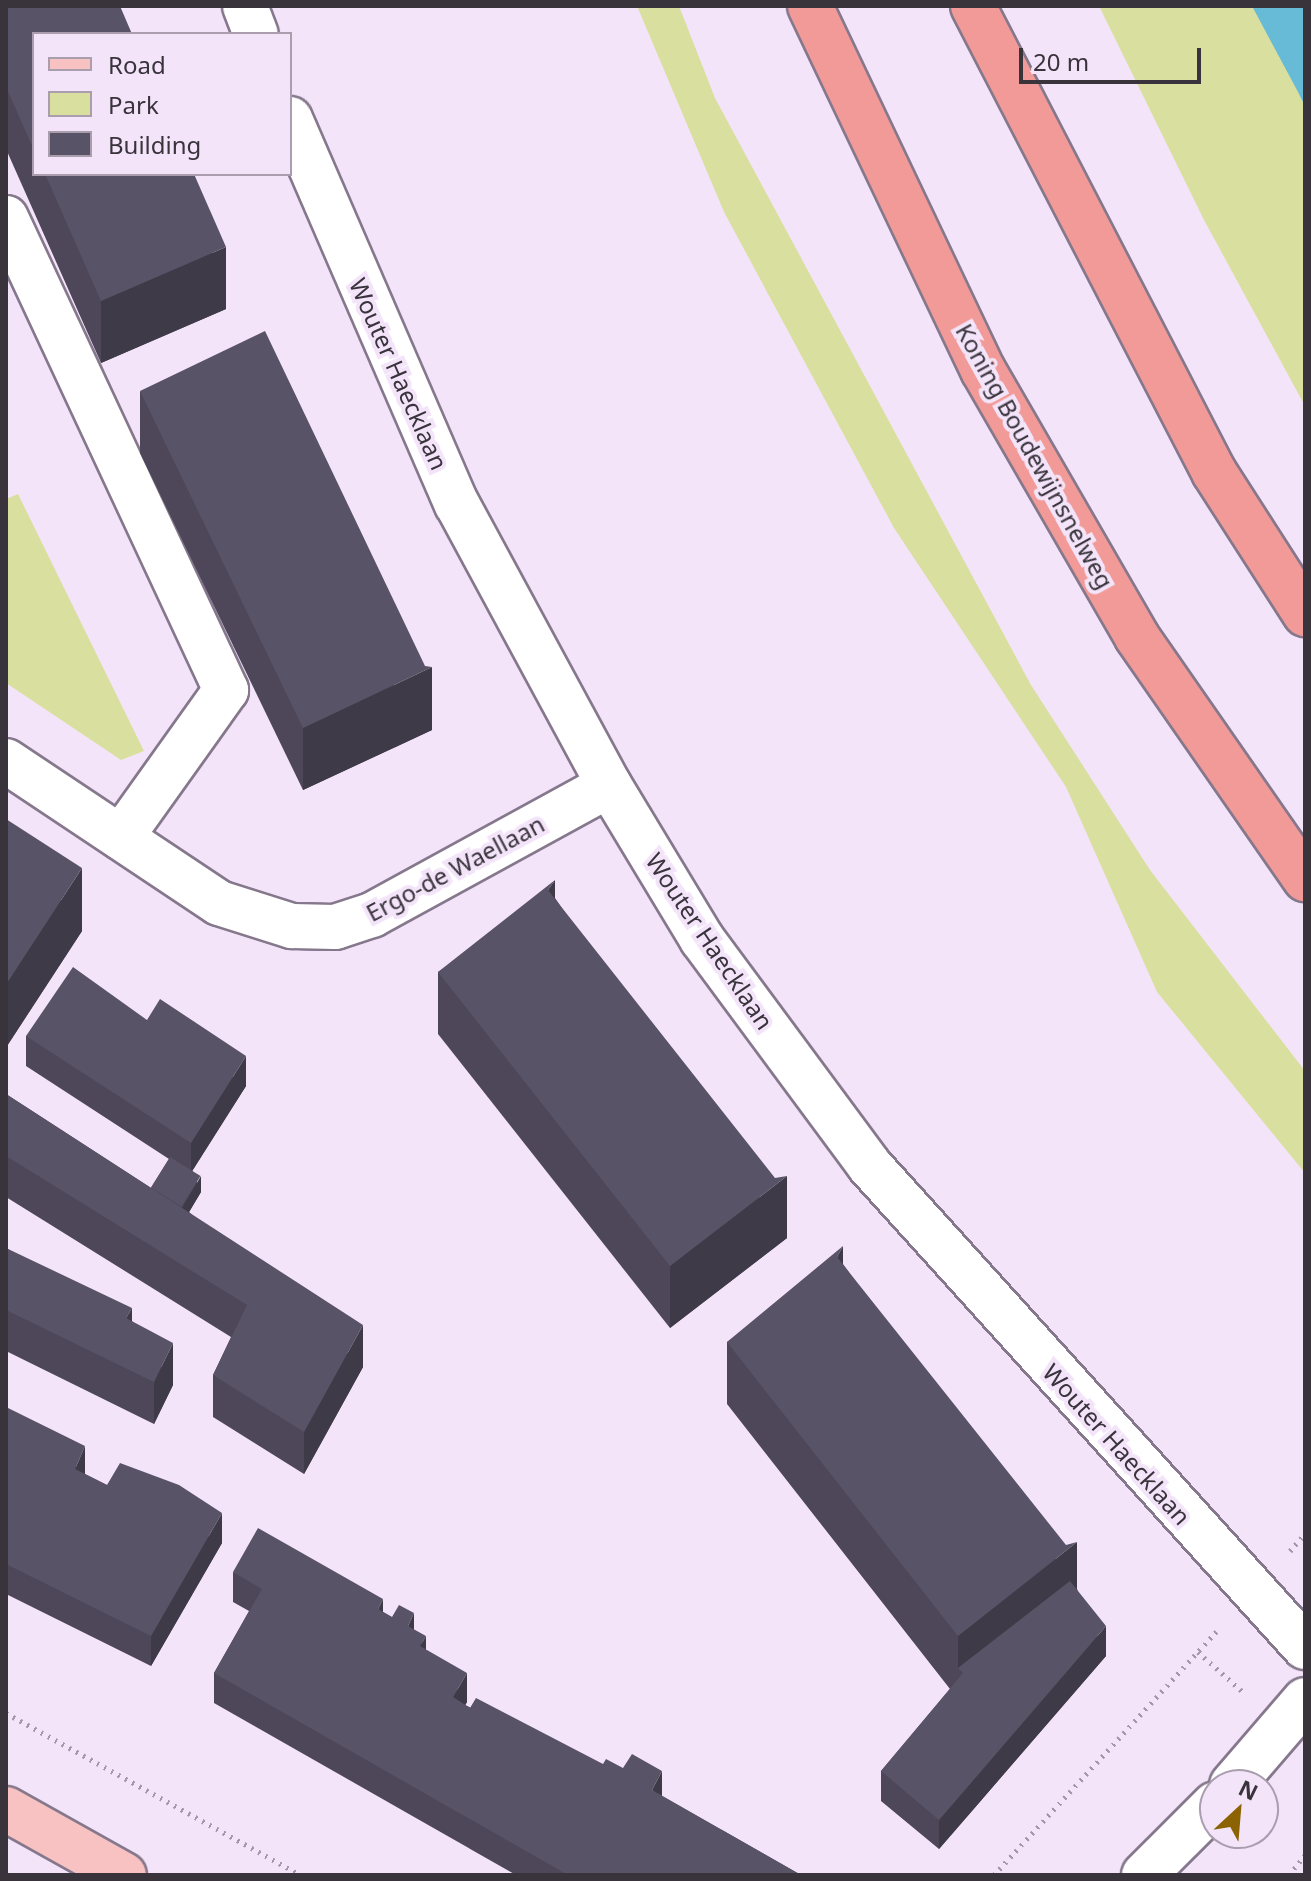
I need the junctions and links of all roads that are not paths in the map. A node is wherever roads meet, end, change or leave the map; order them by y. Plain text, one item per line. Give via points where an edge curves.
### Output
1 (245, 6) edge
2 (810, 6) edge
3 (973, 6) edge
4 (255, 32) edge
5 (292, 124) edge
6 (6, 218) edge
7 (1305, 614) edge
8 (6, 761) edge
9 (609, 785) junction
10 (121, 837) junction
11 (1305, 879) edge
12 (1305, 1647) edge
13 (1305, 1700) edge
14 (1246, 1769) edge
15 (6, 1809) edge
16 (1199, 1823) edge
17 (1159, 1869) edge
18 (124, 1875) edge

1 - 4 street
2 - 11 highway, Koning Boudewijnsnelweg via 983,370 1137,637
3 - 7 highway via 1214,472
5 - 9 street, Wouter Haecklaan via 457,504
6 - 10 street via 226,690
8 - 10 street, Ergo-de Waellaan
9 - 10 street, Ergo-de Waellaan via 335,927 258,920 219,903
9 - 12 street, Wouter Haecklaan via 702,939 869,1165
13 - 14 street
15 - 18 main road
16 - 17 street

